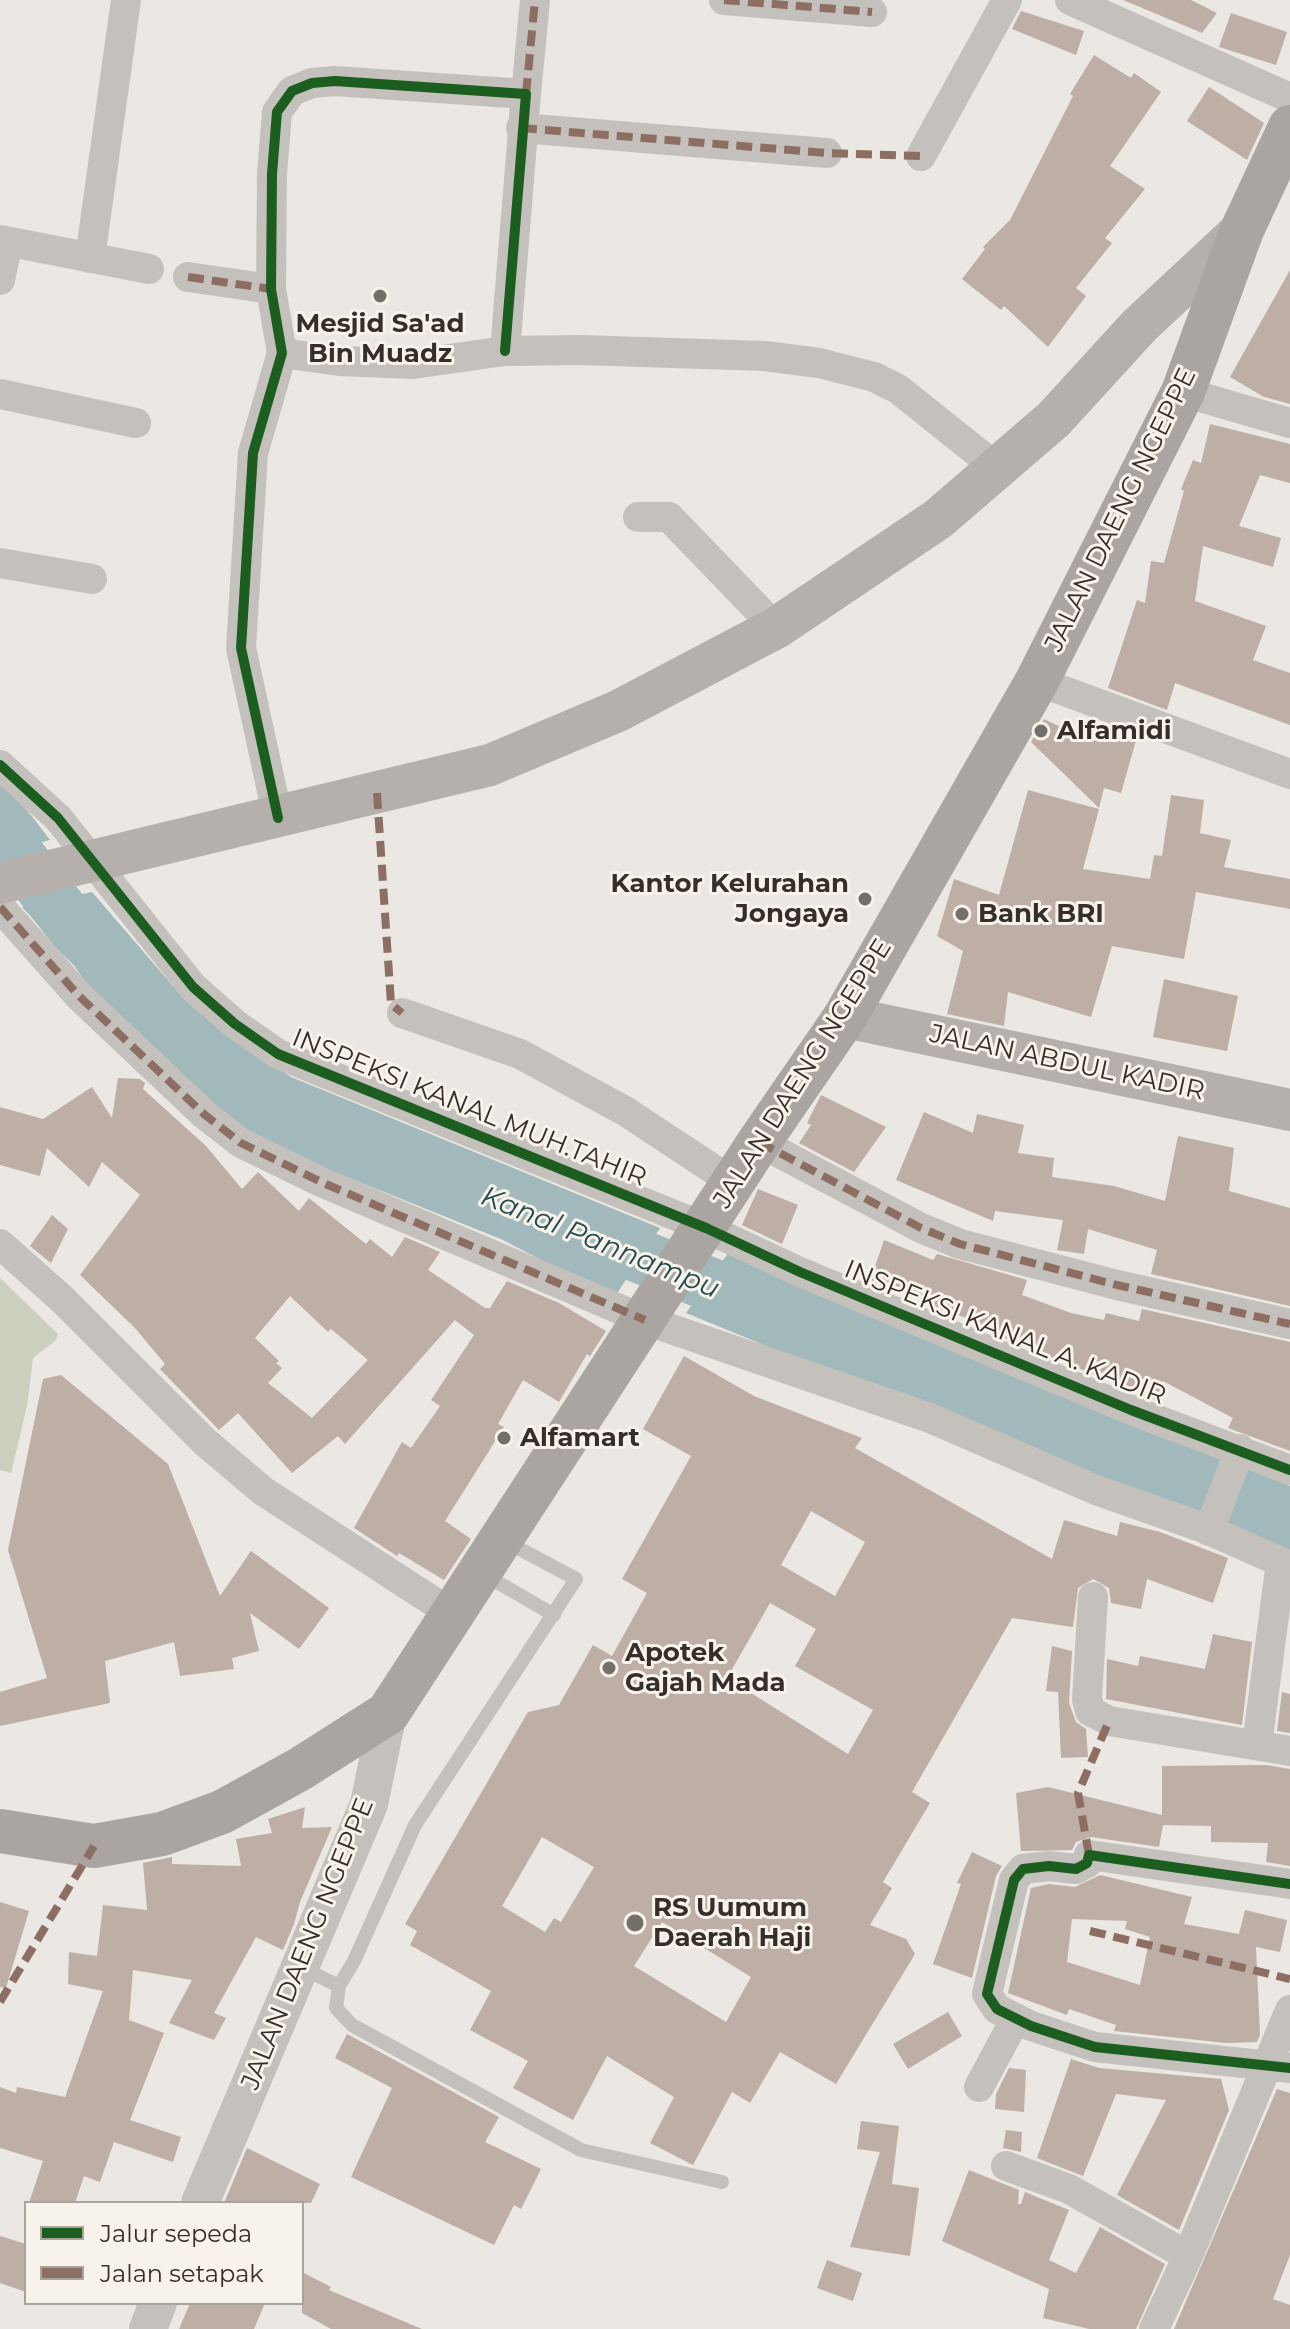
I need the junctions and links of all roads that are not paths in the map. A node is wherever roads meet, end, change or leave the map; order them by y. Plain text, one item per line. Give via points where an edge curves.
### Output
1 (126, 0) edge
2 (535, 0) edge
3 (724, 0) edge
4 (1007, 0) edge
5 (1070, 0) edge
6 (872, 12) dead end
7 (526, 94) junction
8 (1290, 98) edge
9 (1290, 127) edge
10 (521, 128) junction
11 (827, 153) dead end
12 (921, 156) dead end
13 (1242, 230) junction
14 (4, 241) edge
15 (90, 258) junction
16 (149, 269) dead end
17 (188, 277) dead end
18 (0, 280) edge
19 (271, 289) junction
20 (505, 351) junction
21 (282, 353) junction
22 (1183, 392) junction
23 (0, 394) edge
24 (136, 423) dead end
25 (1290, 423) edge
26 (997, 468) junction
27 (638, 517) dead end
28 (0, 563) edge
29 (92, 579) dead end
30 (776, 628) junction
31 (1037, 681) junction
32 (0, 765) edge
33 (1290, 774) edge
34 (278, 818) junction
35 (78, 864) junction
36 (8, 889) edge
37 (402, 1013) dead end
38 (845, 1017) junction
39 (1290, 1110) edge
40 (759, 1142) junction
41 (734, 1183) junction
42 (703, 1232) junction
43 (0, 1244) edge
44 (650, 1312) junction
45 (1290, 1324) edge
46 (1240, 1449) junction
47 (1290, 1470) edge
48 (1209, 1531) junction
49 (490, 1555) junction
50 (1286, 1564) edge
51 (1093, 1597) dead end
52 (451, 1613) junction
53 (554, 1615) junction
54 (388, 1713) junction
55 (1257, 1745) junction
56 (1290, 1751) edge
57 (0, 1831) edge
58 (1290, 1884) edge
59 (302, 1968) junction
60 (339, 1986) junction
61 (1290, 2010) edge
62 (1016, 2018) junction
63 (1280, 2066) edge
64 (979, 2087) dead end
65 (1006, 2166) dead end
66 (722, 2182) dead end
67 (201, 2201) edge
68 (1188, 2256) junction
69 (157, 2305) edge
70 (148, 2329) edge
71 (1154, 2329) edge

1 - 15 street
2 - 7 street
3 - 6 street
4 - 12 street
5 - 8 street
7 - 10 street
7 - 19 street via 335,81 292,91 277,112
9 - 13 main road, JALAN DAENG NGEPPE
10 - 11 street
10 - 20 street
13 - 22 main road, JALAN DAENG NGEPPE
13 - 26 main road via 1139,326 1054,419
14 - 15 street
14 - 18 street
15 - 16 street
17 - 19 street
19 - 21 street
20 - 21 street via 413,364
20 - 26 street via 765,356 851,370 916,399
21 - 34 street via 253,453 241,648
22 - 25 street
22 - 31 main road, JALAN DAENG NGEPPE
23 - 24 street
26 - 30 main road via 938,519
27 - 30 street via 669,517
28 - 29 street
30 - 34 main road via 546,744 490,765
31 - 33 street
31 - 38 main road, JALAN DAENG NGEPPE
32 - 35 street, INSPEKSI KANAL MUH.TAHIR via 58,818
34 - 35 main road
35 - 36 main road
35 - 42 street, INSPEKSI KANAL MUH.TAHIR via 193,987 278,1054
36 - 44 street via 79,996 241,1143 321,1182
37 - 41 street via 520,1054 625,1111
38 - 39 main road, JALAN ABDUL KADIR
38 - 40 main road, JALAN DAENG NGEPPE
40 - 41 main road, JALAN DAENG NGEPPE
40 - 45 street via 960,1244
41 - 42 main road, JALAN DAENG NGEPPE
42 - 44 main road, JALAN DAENG NGEPPE
42 - 46 street, INSPEKSI KANAL A. KADIR via 1131,1410
43 - 52 street via 263,1491
44 - 48 street
44 - 49 main road, JALAN DAENG NGEPPE
46 - 47 street, INSPEKSI KANAL A. KADIR
46 - 48 street
48 - 50 street
49 - 52 main road, JALAN DAENG NGEPPE
49 - 53 lane
49 - 53 lane via 576,1579
50 - 55 street
51 - 55 street via 1090,1711 1109,1721
52 - 54 main road, JALAN DAENG NGEPPE
53 - 60 lane via 415,1825
54 - 57 main road via 222,1812 162,1834 94,1846
54 - 59 street, JALAN DAENG NGEPPE via 369,1804
55 - 56 street
58 - 62 street via 1089,1855 1076,1869 1018,1871 987,1994 993,2005
59 - 60 lane
59 - 67 street, JALAN DAENG NGEPPE
60 - 66 lane via 336,2008 352,2025 581,2150
61 - 63 street
62 - 63 street via 1095,2047
62 - 64 street
63 - 68 street
65 - 68 street via 1069,2189
68 - 71 street
69 - 70 street

